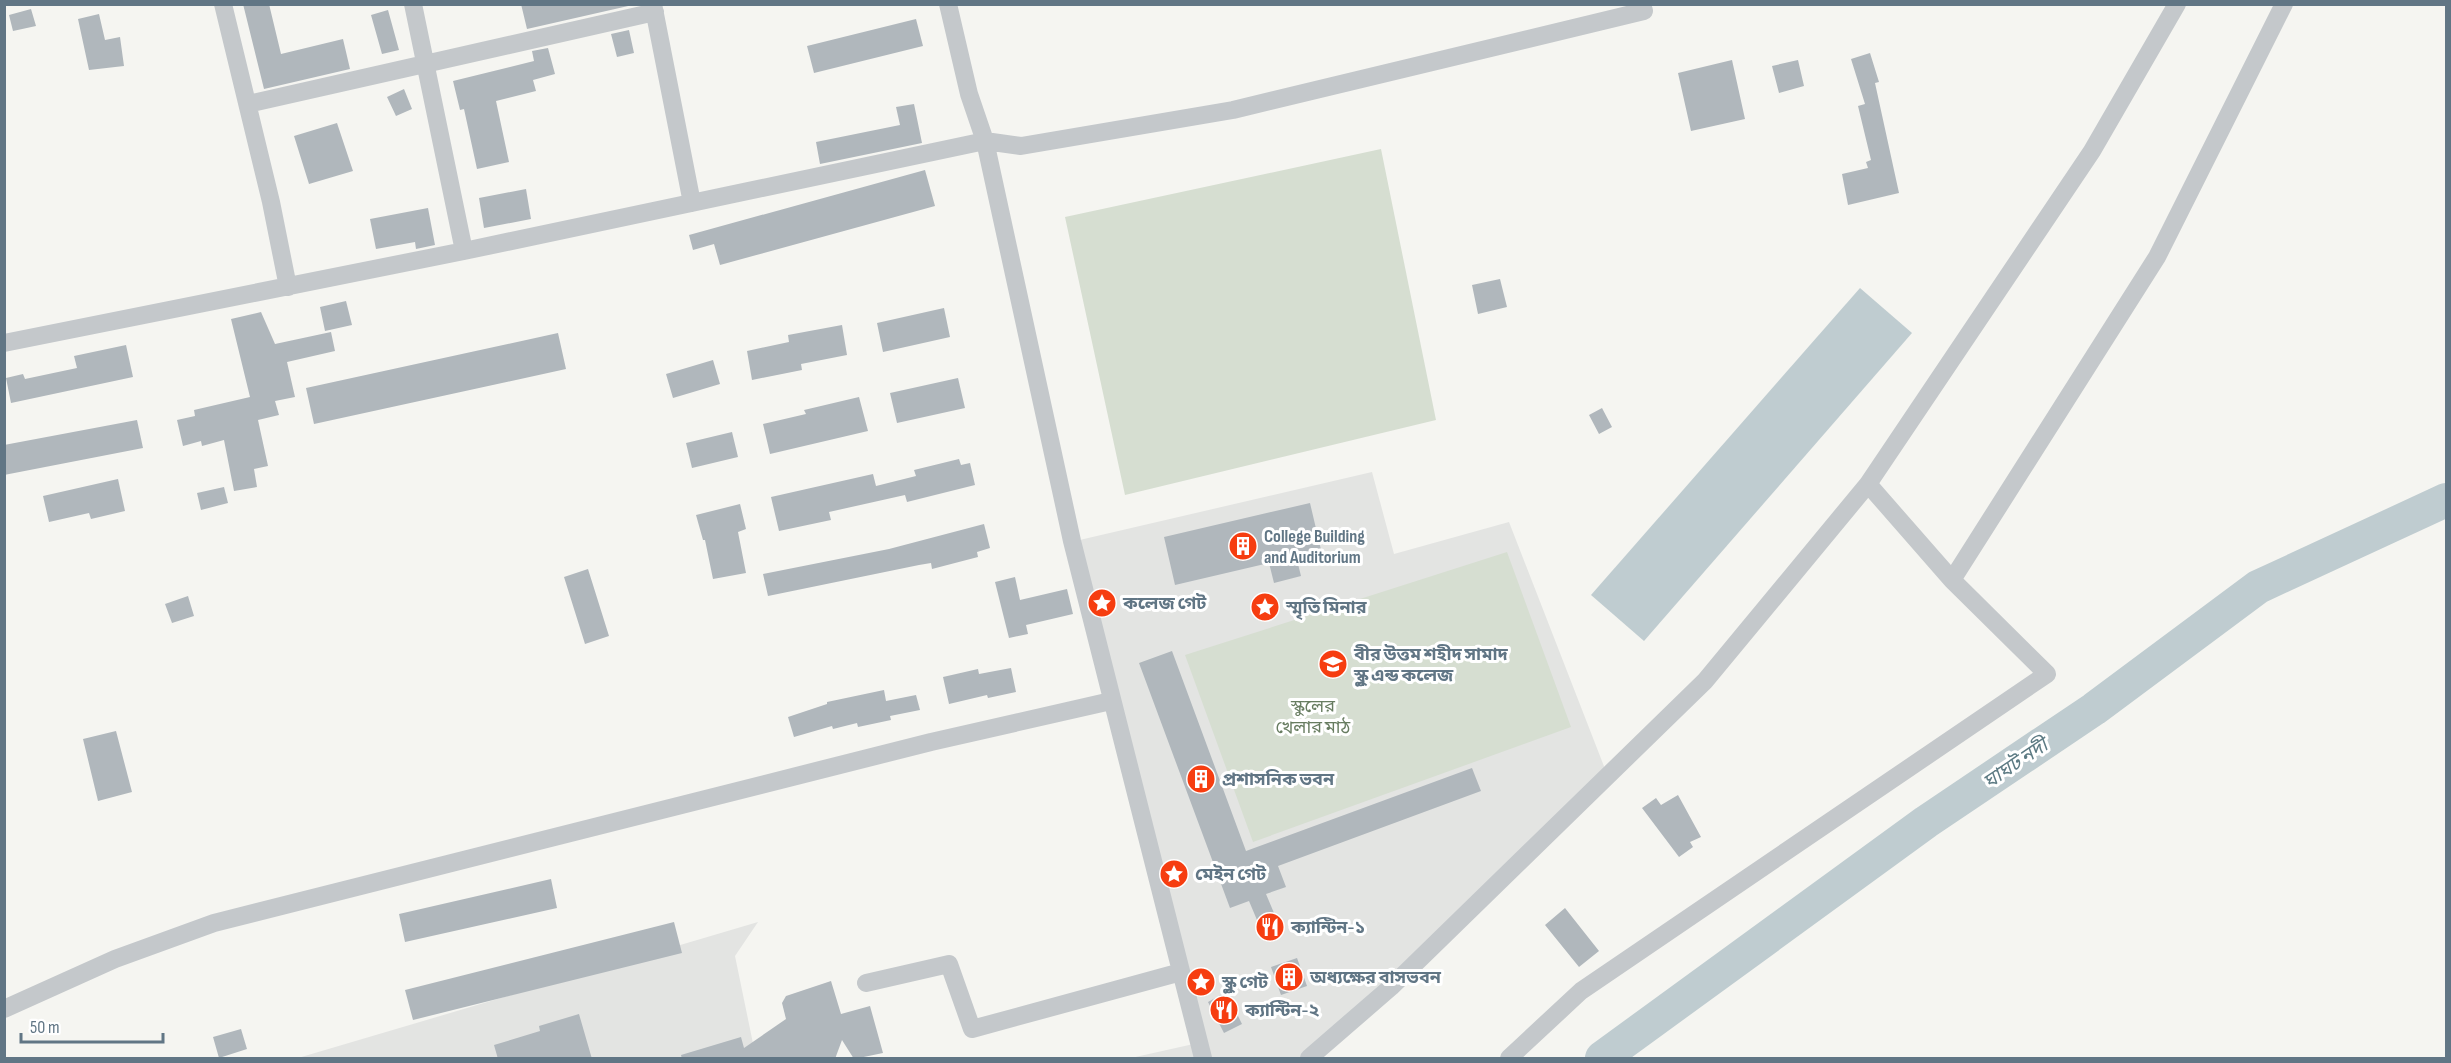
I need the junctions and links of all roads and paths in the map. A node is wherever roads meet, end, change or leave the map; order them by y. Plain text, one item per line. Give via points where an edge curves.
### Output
1 (223, 4) edge
2 (413, 4) edge
3 (948, 4) edge
4 (1642, 4) edge
5 (2177, 4) edge
6 (2284, 4) edge
7 (654, 8) edge
8 (426, 63) junction
9 (248, 105) junction
10 (985, 141) junction
11 (692, 202) junction
12 (464, 251) junction
13 (288, 287) junction
14 (4, 343) edge
15 (1868, 484) junction
16 (1952, 580) junction
17 (1112, 701) junction
18 (1180, 972) junction
19 (866, 983) dead end
20 (4, 1009) edge
21 (1203, 1059) edge
22 (1309, 1059) edge
23 (1509, 1059) edge

1 - 9 street
2 - 8 street
3 - 10 street via 969,94
4 - 10 street via 1644,11 1233,110 1021,146
5 - 15 street via 2092,151
6 - 16 street via 2157,257
7 - 8 street
7 - 11 street
8 - 9 street
8 - 12 street
9 - 13 street
10 - 11 street
10 - 17 street via 1072,541
11 - 12 street
12 - 13 street
13 - 14 street
15 - 16 street
15 - 22 street via 1705,681 1391,987
16 - 23 street via 2047,674 1581,991
17 - 18 street
17 - 20 street via 919,745 214,923 116,959
18 - 19 street via 972,1029 949,964
18 - 21 street

